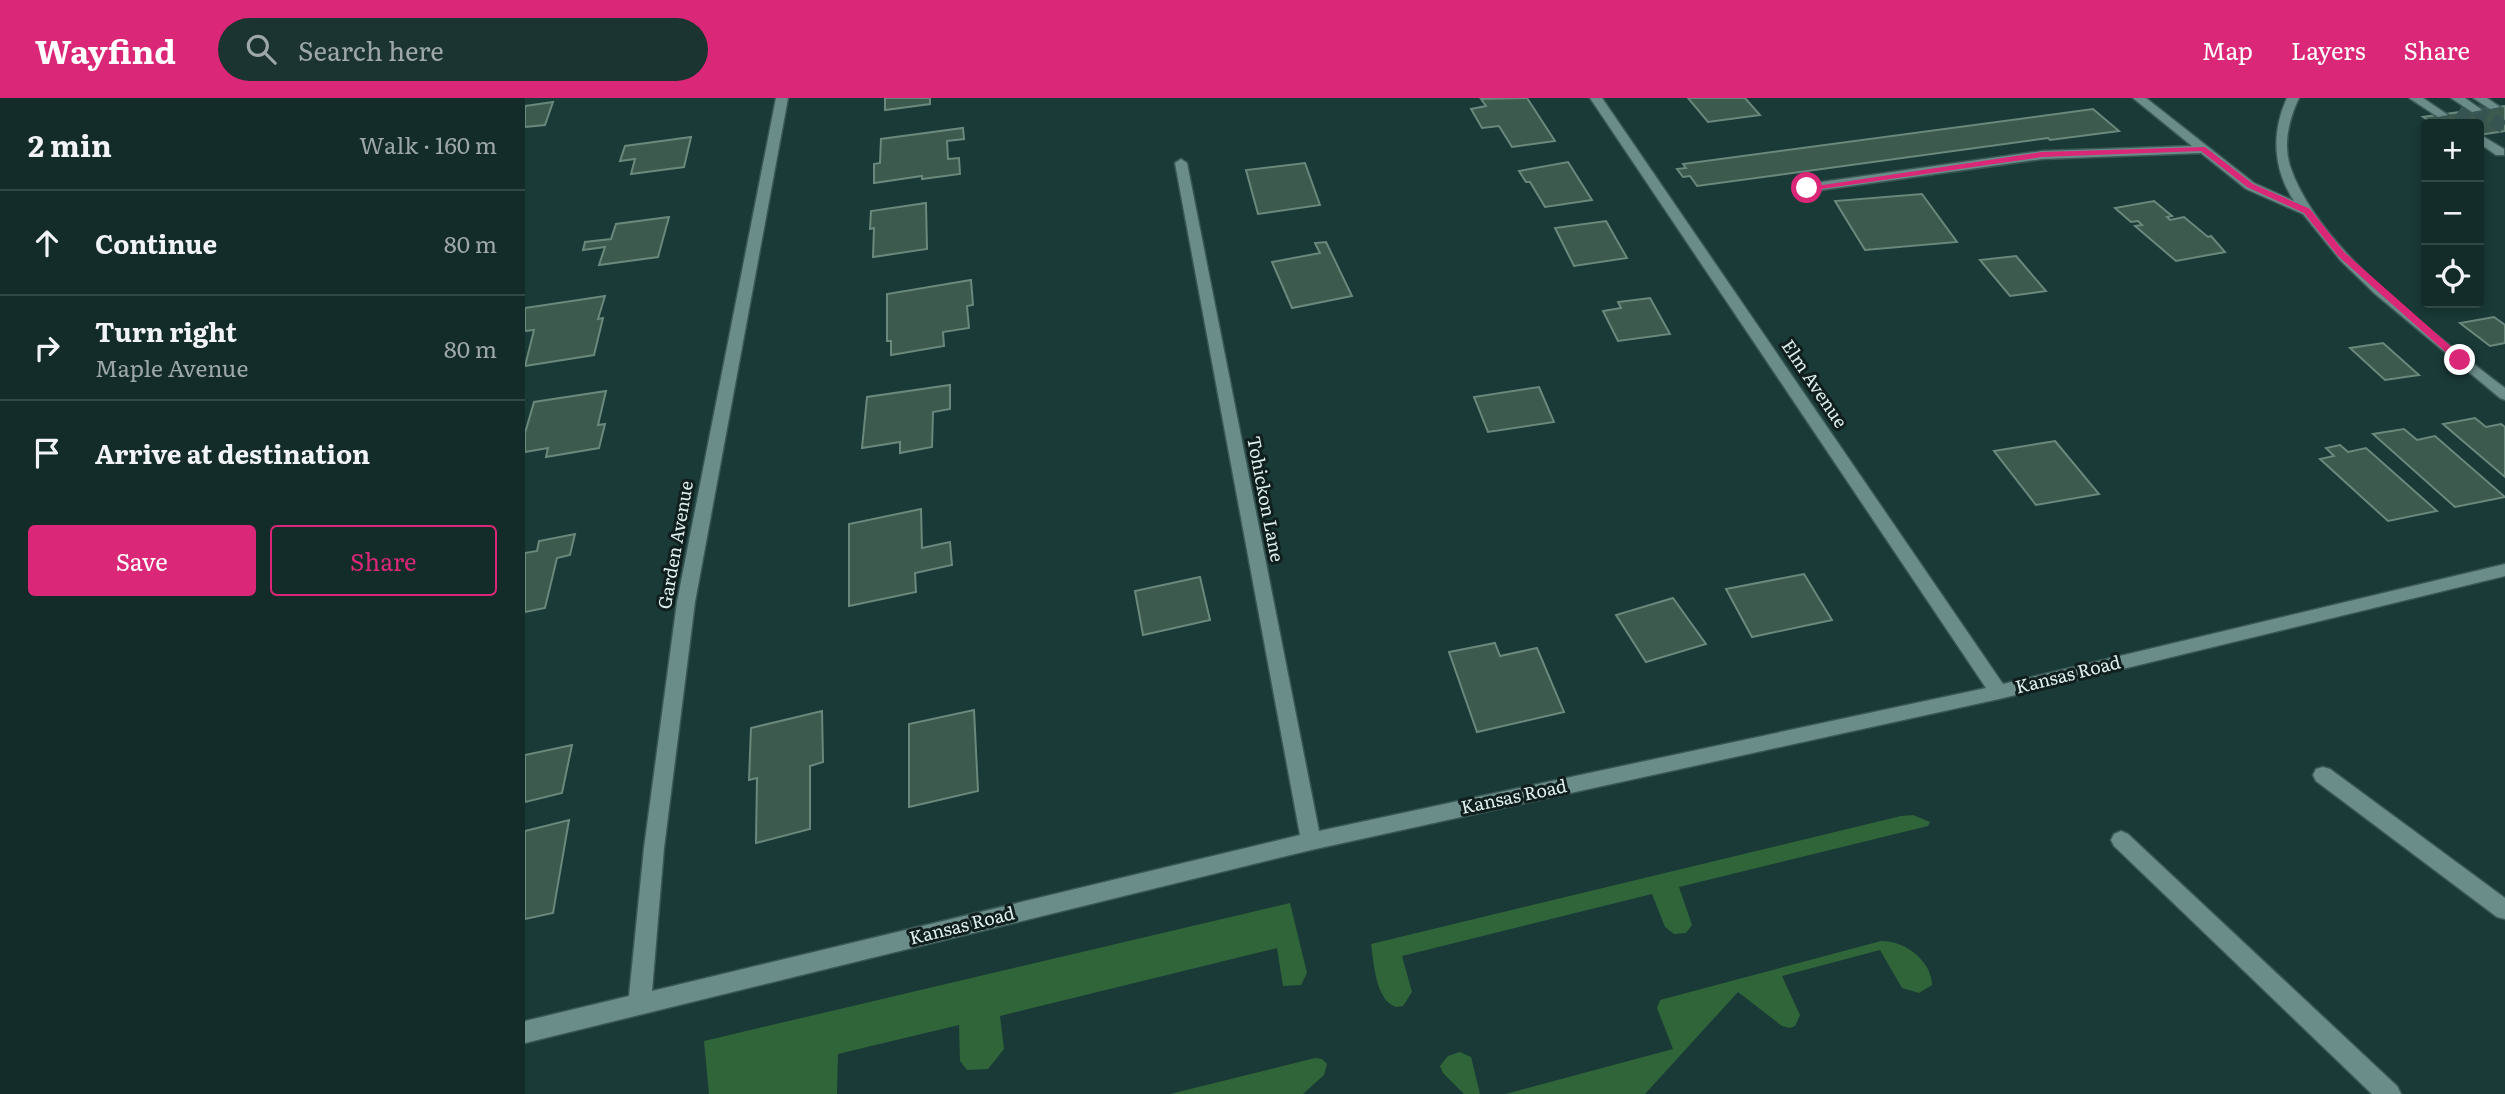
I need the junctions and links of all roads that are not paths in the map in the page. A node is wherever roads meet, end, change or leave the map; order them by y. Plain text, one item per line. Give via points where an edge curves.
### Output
1 (782, 98) edge
2 (1596, 98) edge
3 (2139, 98) edge
4 (2293, 98) edge
5 (2416, 98) edge
6 (2435, 98) edge
7 (2457, 98) edge
8 (2505, 101) edge
9 (2497, 103) edge
10 (2477, 104) edge
11 (2458, 112) tunnel mouth
12 (2442, 114) tunnel mouth
13 (2485, 136) edge
14 (2503, 147) edge
15 (2203, 149) junction
16 (1181, 163) dead end
17 (1807, 188) dead end
18 (2307, 211) junction
19 (2505, 395) edge
20 (2505, 570) edge
21 (1999, 692) junction
22 (2323, 775) dead end
23 (2121, 840) dead end
24 (1311, 841) junction
25 (2505, 910) edge
26 (640, 1004) junction
27 (525, 1032) edge
28 (2389, 1094) edge

1 - 26 street, Garden Avenue via 686,602 654,848
2 - 21 street, Elm Avenue
3 - 15 street
4 - 18 street via 2281,132 2284,165
5 - 12 street
6 - 11 street
7 - 10 street
8 - 9 street
9 - 10 street
13 - 14 street
15 - 17 street via 2042,155
15 - 18 street via 2250,186
16 - 24 street, Tohickon Lane
18 - 19 street via 2341,254
20 - 21 street, Kansas Road
21 - 24 street, Kansas Road
22 - 25 street
23 - 28 street
24 - 26 street, Kansas Road
26 - 27 street, Kansas Road

